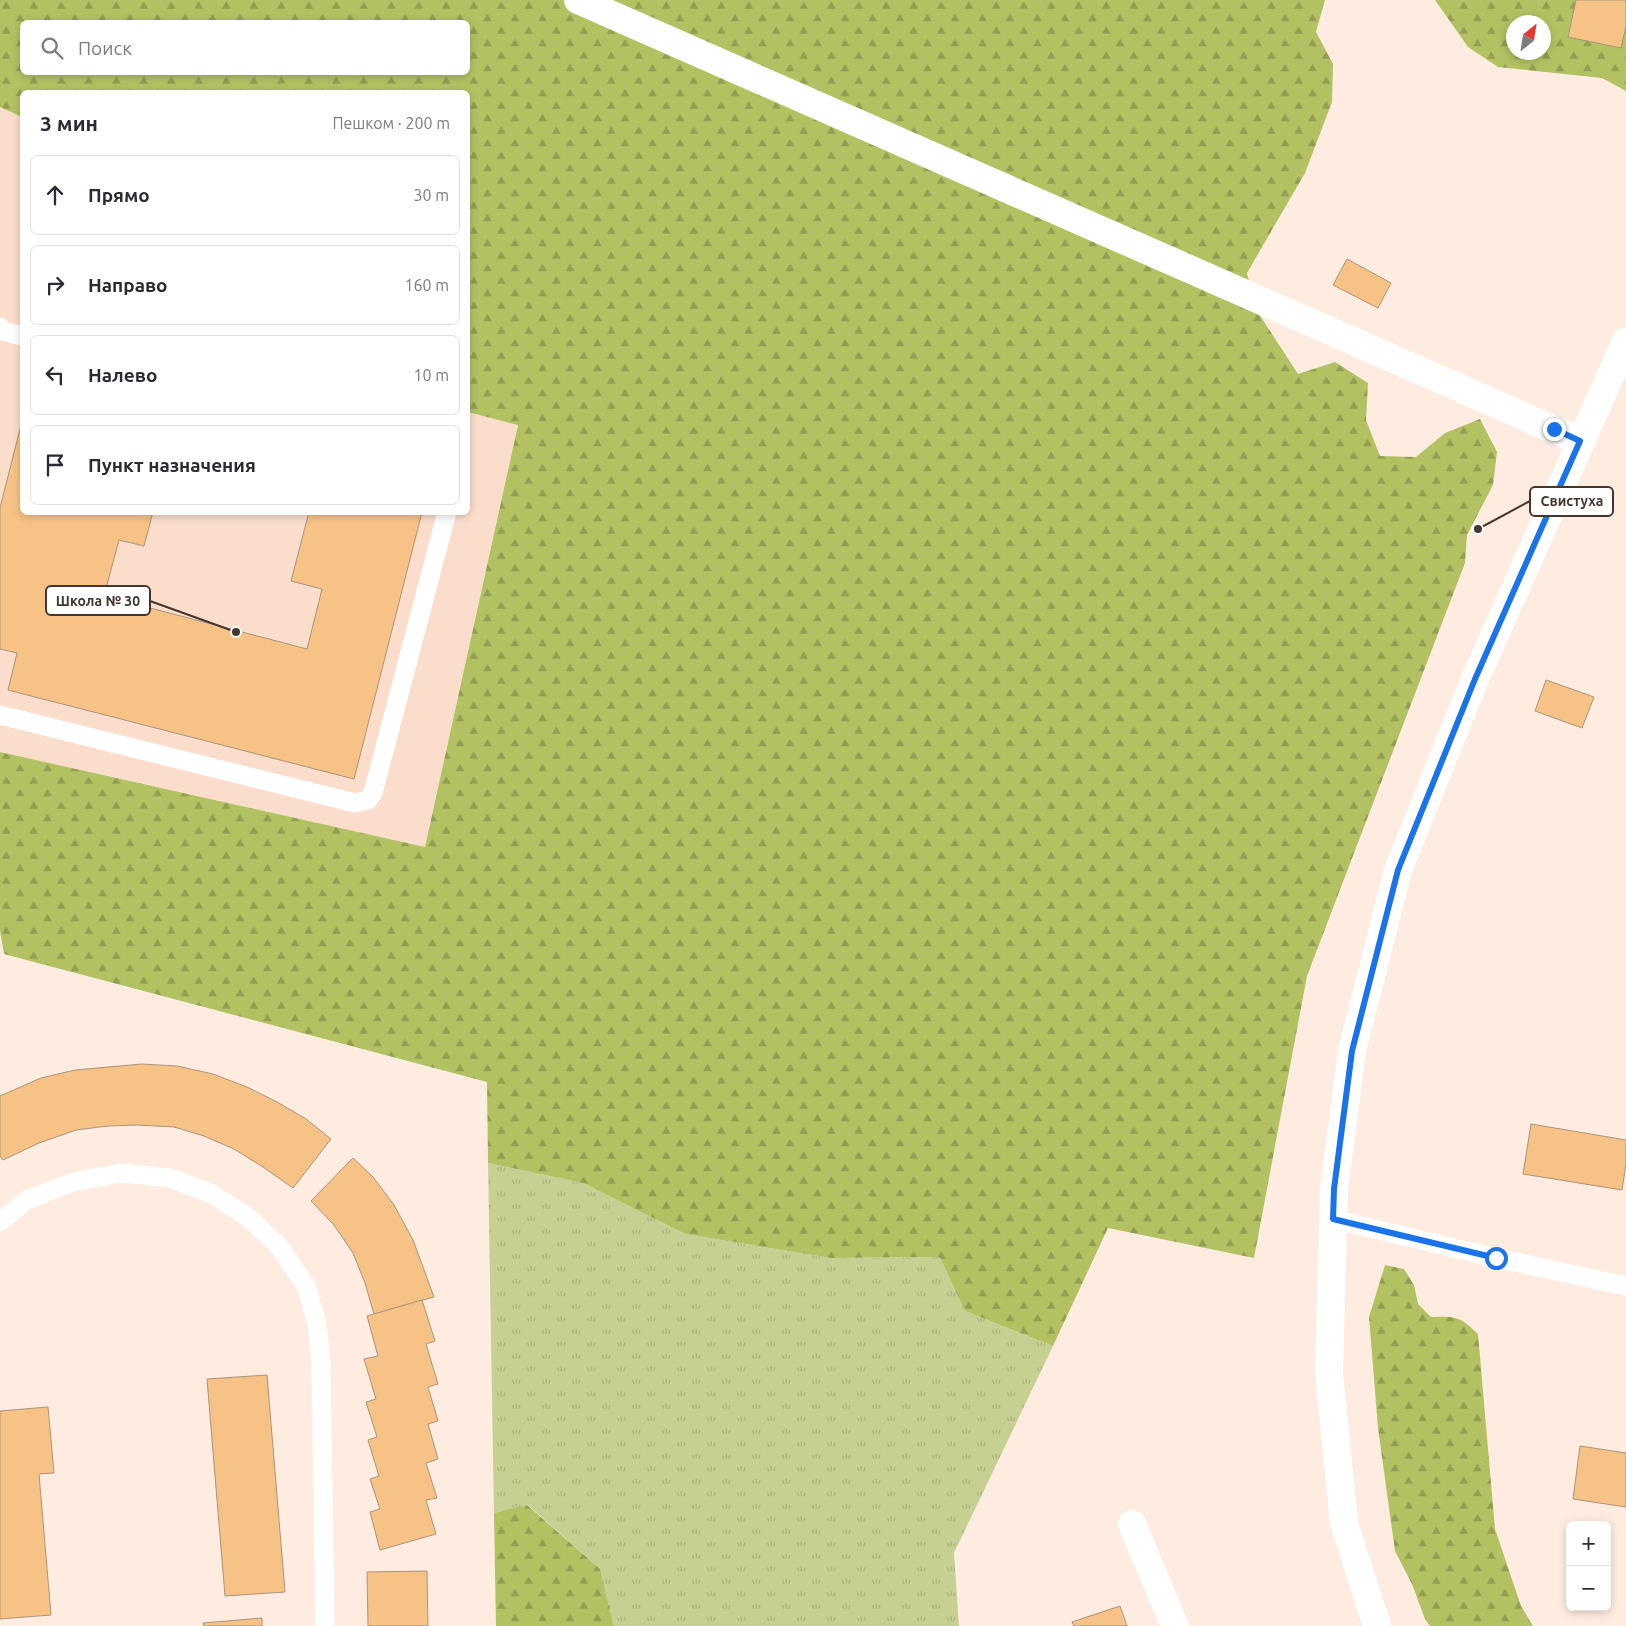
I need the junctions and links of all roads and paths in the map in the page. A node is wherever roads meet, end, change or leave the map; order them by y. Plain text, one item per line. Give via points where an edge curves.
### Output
1 (578, 0) edge
2 (1, 335) edge
3 (20, 336) edge
4 (1626, 341) edge
5 (1580, 441) junction
6 (446, 515) edge
7 (0, 715) edge
8 (1333, 1219) junction
9 (0, 1222) edge
10 (1626, 1286) edge
11 (1132, 1524) dead end
12 (325, 1626) edge
13 (1175, 1626) edge
14 (1377, 1626) edge

1 - 5 main road
2 - 3 lane
4 - 5 main road
5 - 8 main road via 1475,679 1398,870 1352,1051
6 - 7 lane via 373,793 368,800 355,803
8 - 10 lane
8 - 14 main road via 1329,1373 1343,1514
9 - 12 lane via 27,1200 73,1182 122,1173 170,1178 210,1194 245,1215 279,1246 306,1286 317,1323 321,1364
11 - 13 main road

